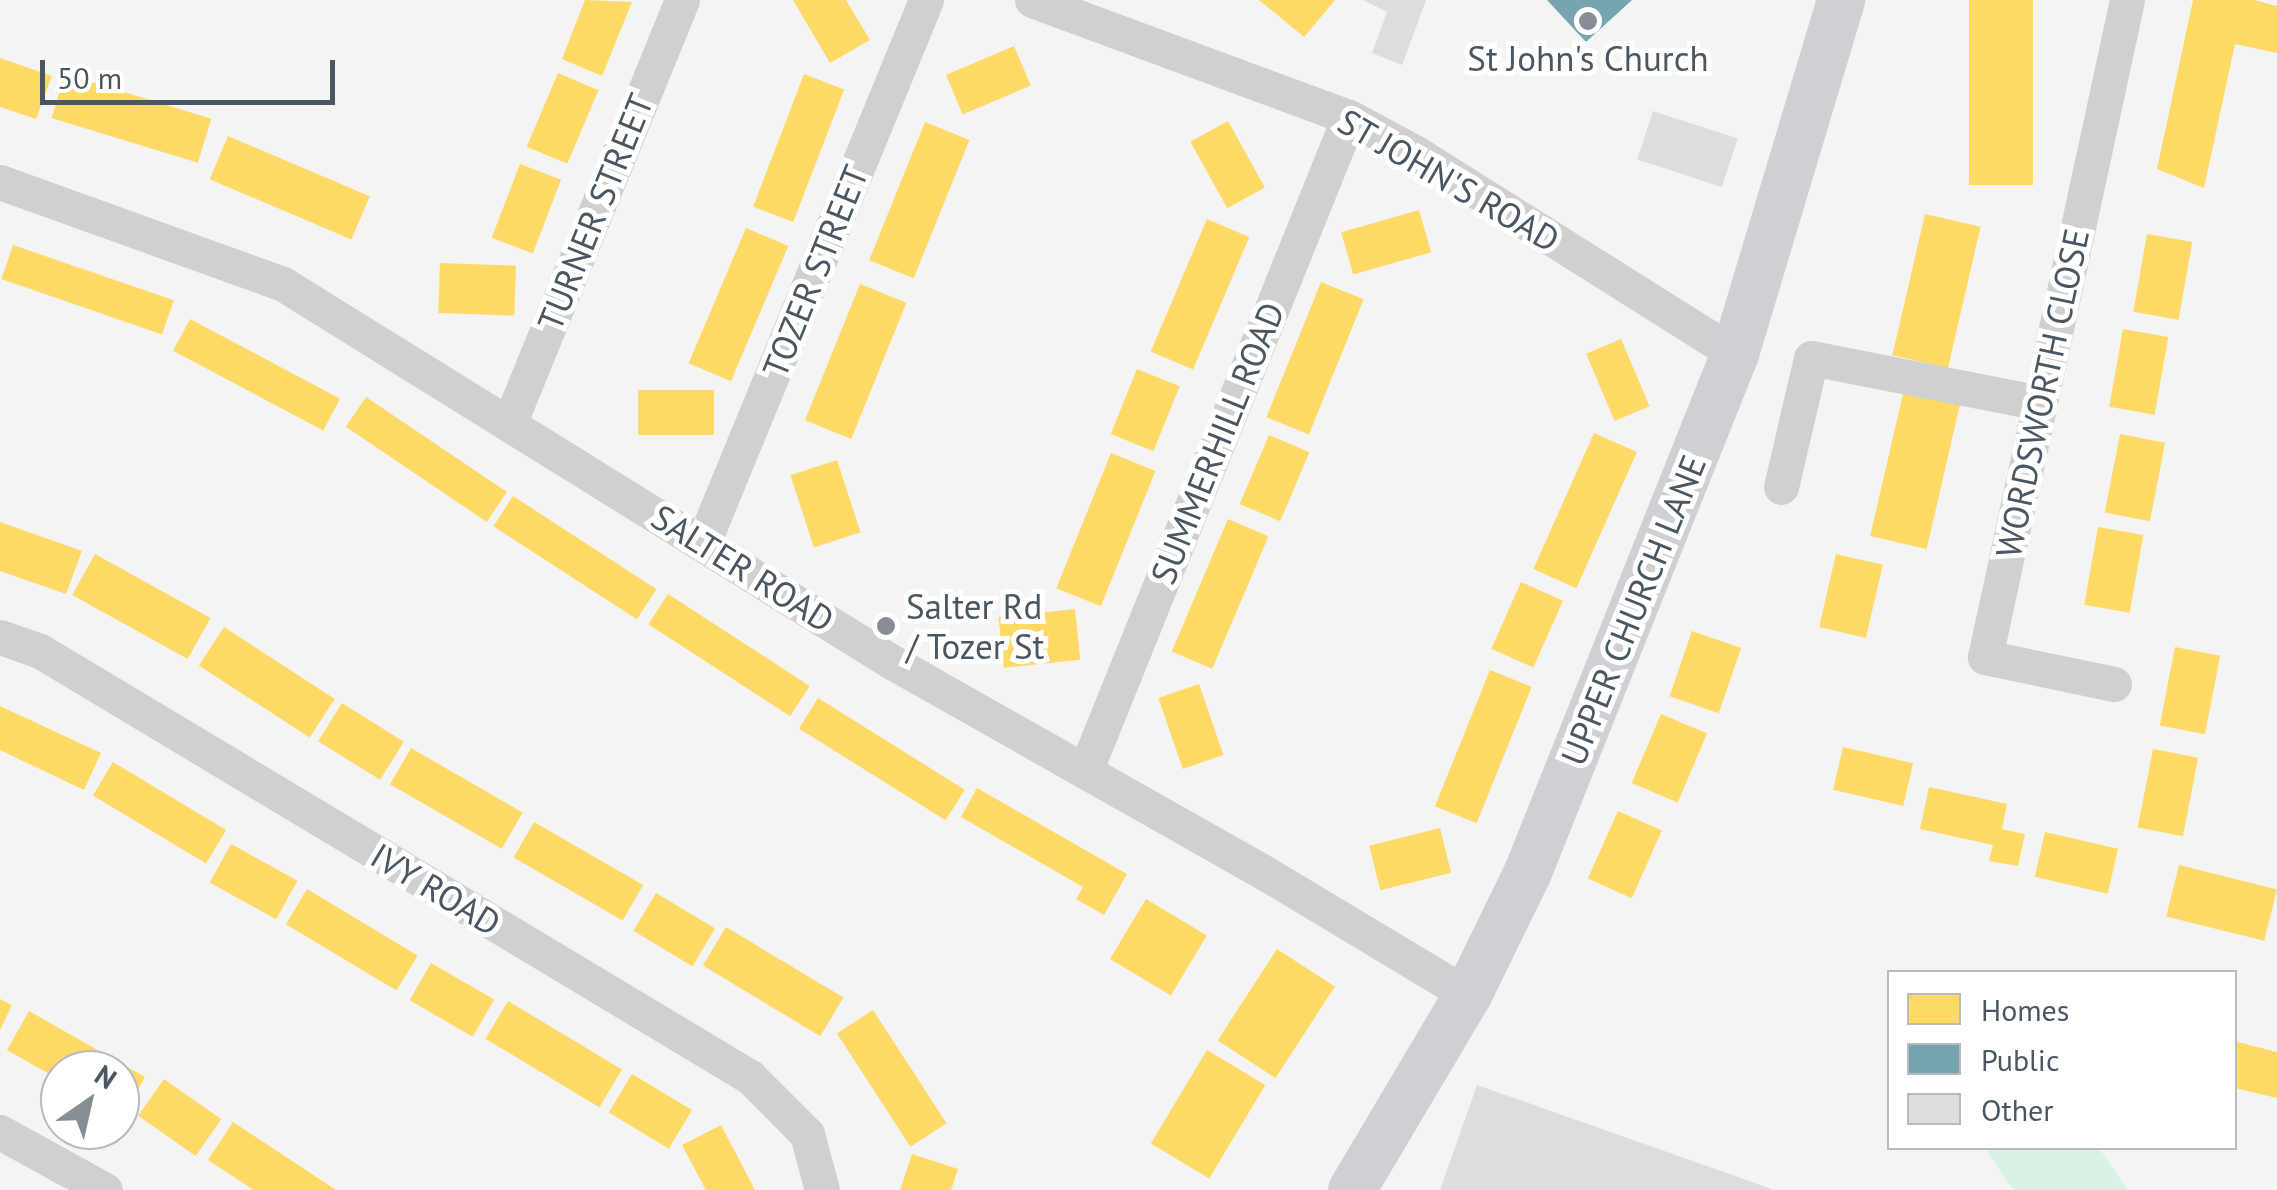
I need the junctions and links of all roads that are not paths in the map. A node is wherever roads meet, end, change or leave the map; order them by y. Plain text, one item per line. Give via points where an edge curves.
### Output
1 (682, 0) edge
2 (926, 0) edge
3 (1032, 0) edge
4 (1842, 0) edge
5 (2127, 0) edge
6 (1349, 117) junction
7 (0, 182) edge
8 (1735, 354) junction
9 (2040, 403) junction
10 (509, 424) junction
11 (1781, 487) dead end
12 (703, 543) junction
13 (0, 637) edge
14 (2114, 684) dead end
15 (1086, 769) junction
16 (1468, 994) junction
17 (0, 1132) edge
18 (105, 1190) edge
19 (822, 1190) edge
20 (1352, 1190) edge

1 - 10 street, TURNER STREET
2 - 12 street, TOZER STREET
3 - 6 street, ST JOHN'S ROAD
4 - 8 main road, UPPER CHURCH LANE
5 - 9 street, WORDSWORTH CLOSE
6 - 8 street, ST JOHN'S ROAD
6 - 15 street, SUMMERHILL ROAD
7 - 10 street, SALTER ROAD via 283,284
8 - 16 main road, UPPER CHURCH LANE via 1528,872
9 - 11 street via 1811,358
9 - 14 street, WORDSWORTH CLOSE via 1985,657
10 - 12 street, SALTER ROAD
12 - 15 street, SALTER ROAD via 892,662
13 - 19 street, IVY ROAD via 52,658 750,1077 807,1134
15 - 16 street, SALTER ROAD
16 - 20 main road, UPPER CHURCH LANE
17 - 18 street

